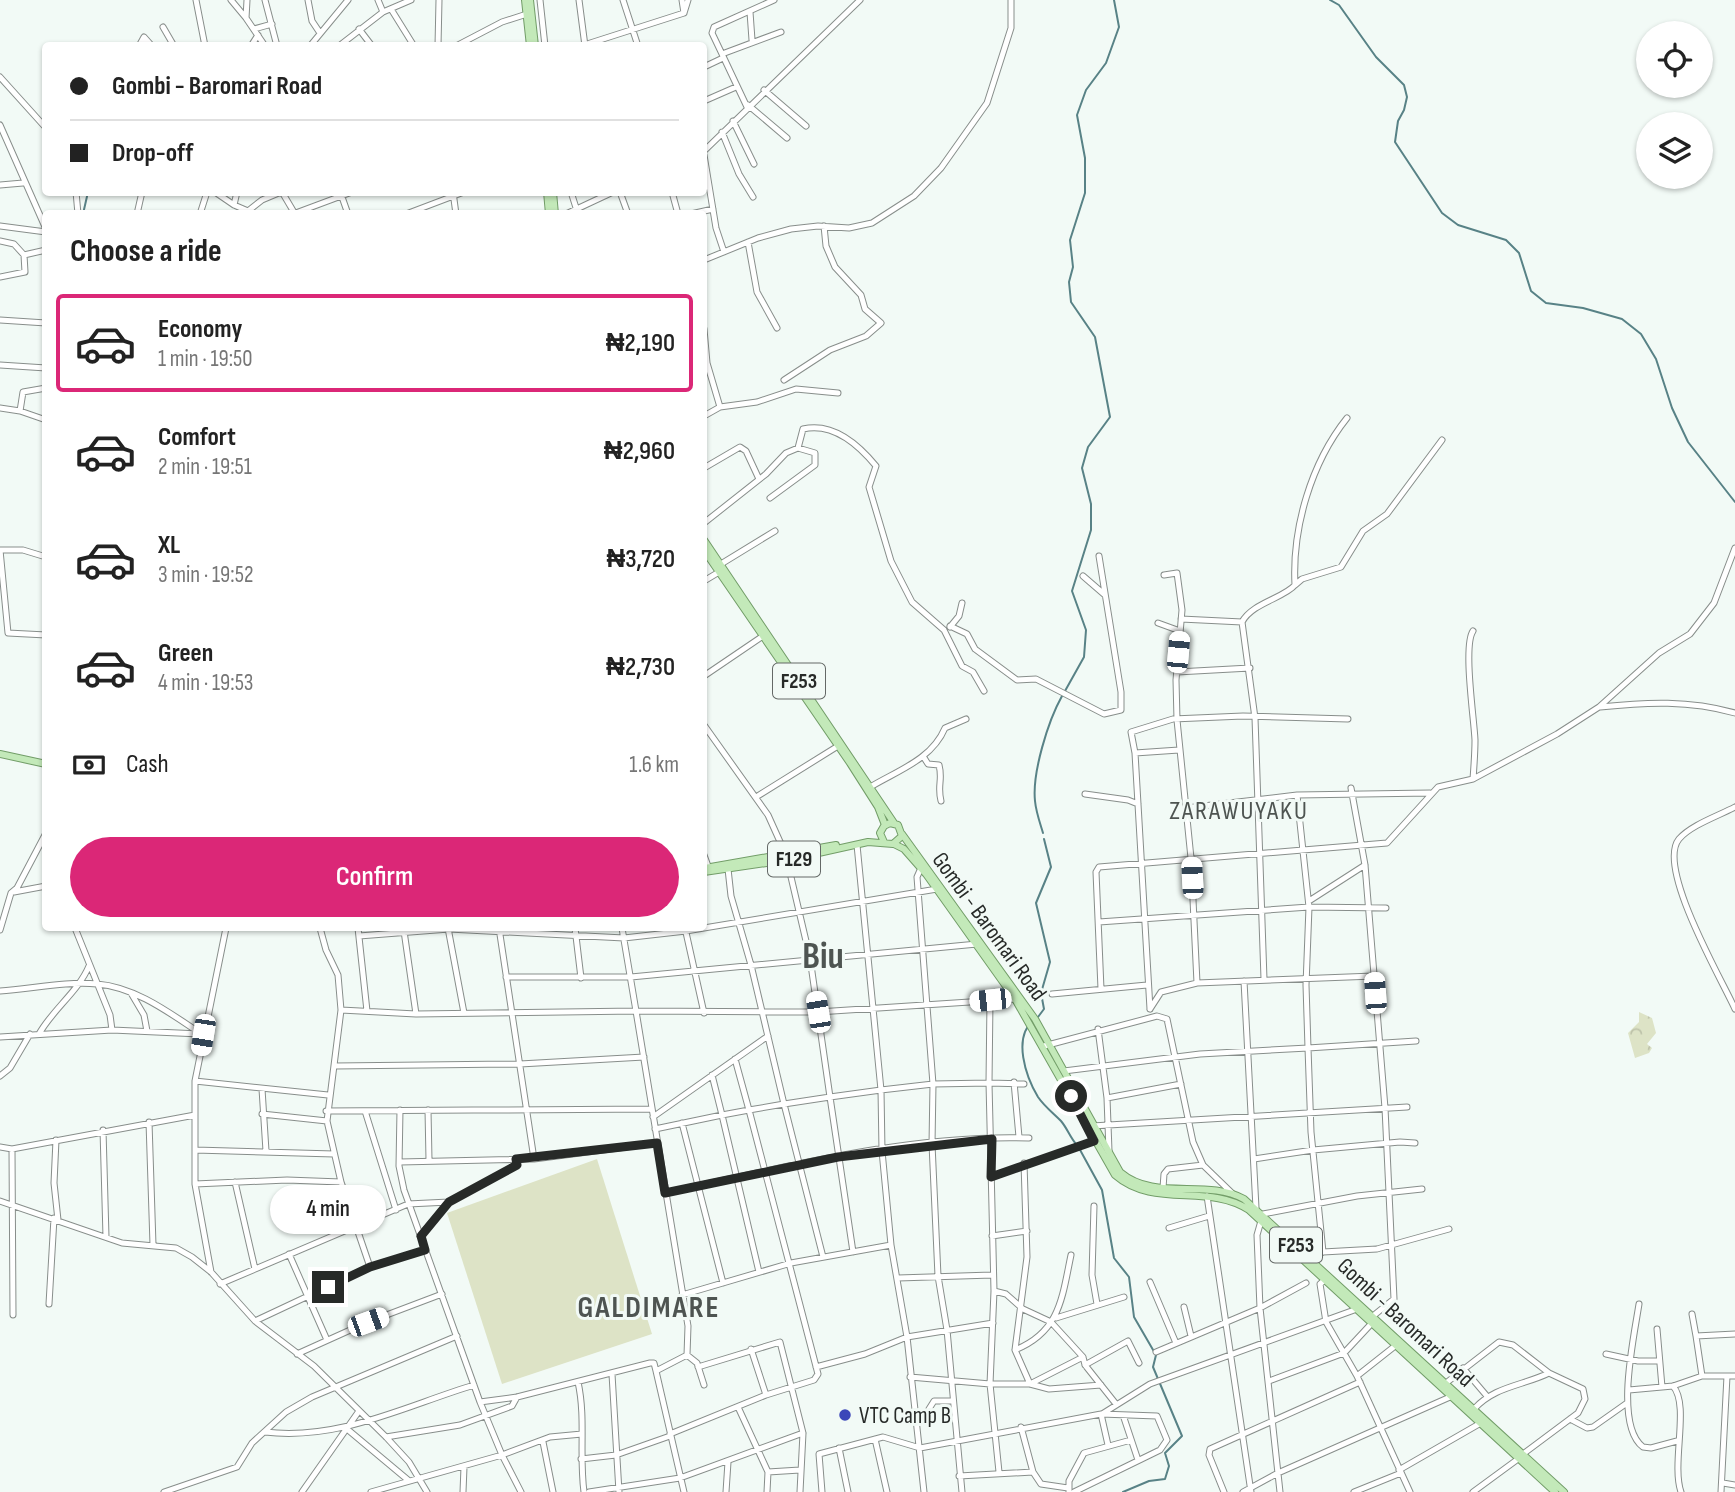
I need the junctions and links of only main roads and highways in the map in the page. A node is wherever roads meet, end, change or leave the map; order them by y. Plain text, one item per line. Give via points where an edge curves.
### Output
1 (527, 0) edge
2 (533, 42) edge
3 (707, 545) edge
4 (707, 553) edge
5 (720, 568) junction
6 (773, 647) junction
7 (0, 756) edge
8 (42, 765) edge
9 (894, 823) junction
10 (885, 825) junction
11 (880, 831) junction
12 (902, 834) junction
13 (884, 842) junction
14 (894, 844) junction
15 (786, 858) junction
16 (707, 870) edge
17 (707, 870) edge
18 (1032, 1020) junction
19 (1047, 1045) junction
20 (1262, 1218) junction
21 (1327, 1278) junction
22 (1373, 1320) junction
23 (1484, 1425) junction
24 (1521, 1456) junction
25 (1555, 1492) edge
26 (1564, 1492) edge

1 - 2 main road
3 - 5 main road, F253
4 - 5 main road, F253
5 - 6 main road, F253
5 - 6 main road, F253
6 - 9 main road, F253
6 - 10 main road, F253 via 878,807
7 - 8 main road
9 - 10 main road
9 - 12 main road, F253
10 - 11 main road
11 - 13 main road
11 - 15 main road, F129 via 863,840
12 - 14 main road
12 - 18 main road, Gombi - Baromari Road / F253
13 - 14 main road, F253
13 - 15 main road, F129
14 - 18 main road, Gombi - Baromari Road / F253 via 922,868
15 - 16 main road, F129
15 - 17 main road, F129
18 - 19 main road, Gombi - Baromari Road / F253
19 - 20 main road, Gombi - Baromari Road / F253 via 1109,1156 1127,1177 1163,1188 1233,1194 1256,1208
19 - 20 main road, Gombi - Baromari Road / F253 via 1115,1175 1128,1185 1159,1194 1233,1201
20 - 21 main road, Gombi - Baromari Road / F253
20 - 21 main road, Gombi - Baromari Road / F253 via 1312,1259
21 - 22 main road, Gombi - Baromari Road / F253
21 - 22 main road, Gombi - Baromari Road / F253
22 - 23 main road, Gombi - Baromari Road / F253 via 1395,1346
22 - 23 main road, Gombi - Baromari Road / F253 via 1474,1409
23 - 24 main road, Gombi - Baromari Road / F253
24 - 25 main road, Gombi - Baromari Road / F253
24 - 26 main road, Gombi - Baromari Road / F253

